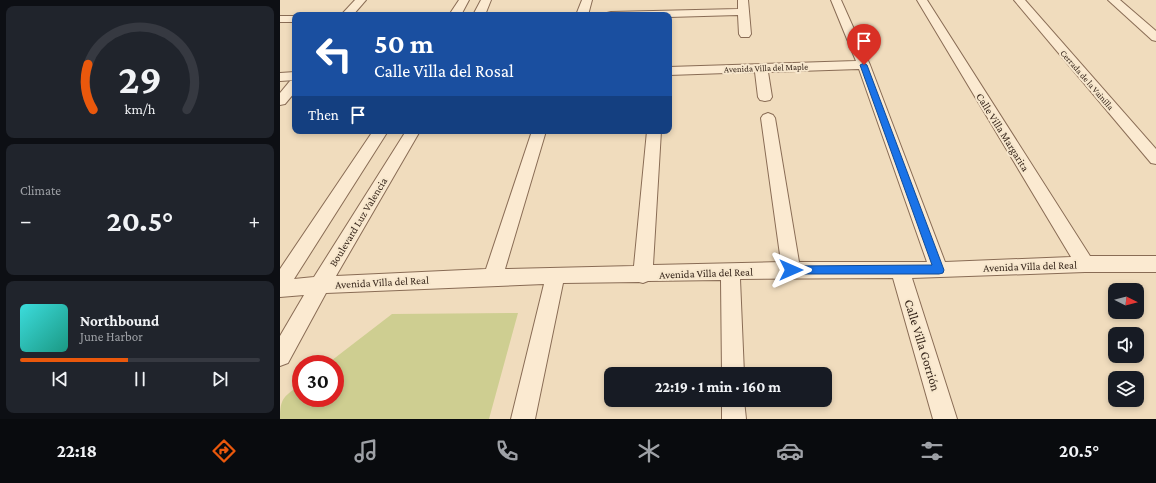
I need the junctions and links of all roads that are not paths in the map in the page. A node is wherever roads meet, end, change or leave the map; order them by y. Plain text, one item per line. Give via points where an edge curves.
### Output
1 (362, 0) edge
2 (464, 0) edge
3 (486, 0) edge
4 (587, 0) edge
5 (836, 0) edge
6 (922, 0) edge
7 (1019, 0) edge
8 (1113, 0) edge
9 (743, 6) edge
10 (350, 12) edge
11 (457, 12) edge
12 (480, 12) edge
13 (583, 12) edge
14 (655, 12) edge
15 (280, 19) edge
16 (292, 19) edge
17 (746, 34) dead end
18 (1156, 37) edge
19 (864, 65) junction
20 (761, 69) junction
21 (672, 71) edge
22 (292, 76) edge
23 (280, 77) edge
24 (292, 87) edge
25 (765, 97) dead end
26 (280, 101) edge
27 (768, 118) dead end
28 (379, 134) edge
29 (411, 134) edge
30 (538, 134) edge
31 (654, 134) edge
32 (1156, 159) edge
33 (1085, 264) junction
34 (1156, 264) edge
35 (791, 270) junction
36 (900, 270) junction
37 (939, 270) junction
38 (730, 272) junction
39 (643, 275) junction
40 (556, 276) junction
41 (493, 277) junction
42 (280, 285) edge
43 (320, 285) junction
44 (280, 289) edge
45 (280, 356) edge
46 (732, 367) edge
47 (733, 407) edge
48 (524, 419) edge
49 (734, 419) edge
50 (946, 419) edge

1 - 10 street
2 - 11 street
3 - 12 street
4 - 13 street
5 - 19 street
6 - 33 street, Calle Villa Margarita
7 - 32 street, Cerrada de la Vainilla
8 - 18 street
9 - 14 street
9 - 17 street
15 - 16 street
19 - 20 street, Avenida Villa del Maple
19 - 37 street
20 - 21 street, Avenida Villa del Maple
20 - 25 street
22 - 23 street
24 - 26 street
27 - 35 street
28 - 42 street
29 - 43 street, Boulevard Luz Valencia
30 - 41 street
31 - 39 street
33 - 34 street, Avenida Villa del Real
33 - 37 street, Avenida Villa del Real
35 - 36 street, Avenida Villa del Real
35 - 38 street, Avenida Villa del Real
36 - 37 street, Avenida Villa del Real
36 - 50 street, Calle Villa Gorrión
38 - 39 street, Avenida Villa del Real
38 - 46 street
39 - 40 street, Avenida Villa del Real
40 - 41 street, Avenida Villa del Real
40 - 48 street
41 - 43 street, Avenida Villa del Real
43 - 44 street, Avenida Villa del Real
43 - 45 street, Boulevard Luz Valencia
47 - 49 street

